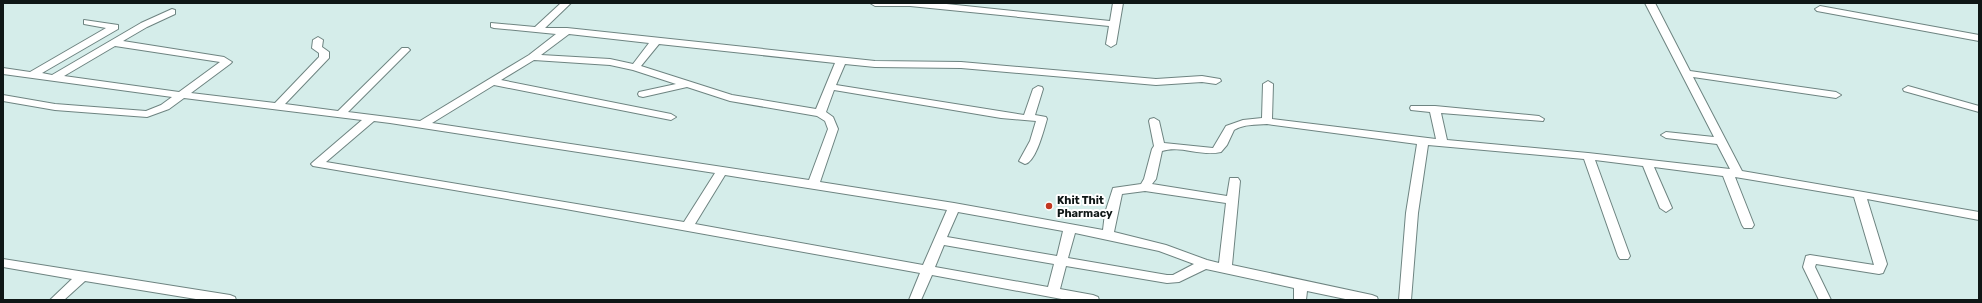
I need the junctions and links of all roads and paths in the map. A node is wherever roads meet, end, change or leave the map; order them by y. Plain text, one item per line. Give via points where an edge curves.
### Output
1 (566, 3) edge
2 (875, 3) edge
3 (910, 3) edge
4 (1118, 3) edge
5 (1650, 3) edge
6 (1820, 9) dead end
7 (172, 12) dead end
8 (87, 22) dead end
9 (1114, 24) junction
10 (494, 25) dead end
11 (538, 29) junction
12 (567, 31) junction
13 (1979, 38) edge
14 (318, 40) dead end
15 (656, 41) junction
16 (114, 43) junction
17 (1110, 44) dead end
18 (405, 50) dead end
19 (532, 57) junction
20 (842, 61) junction
21 (635, 67) junction
22 (3, 71) edge
23 (1686, 73) junction
24 (33, 74) junction
25 (55, 77) junction
26 (1216, 81) dead end
27 (494, 82) junction
28 (685, 84) junction
29 (1268, 84) dead end
30 (831, 87) junction
31 (1038, 89) dead end
32 (1908, 89) dead end
33 (643, 94) dead end
34 (181, 95) junction
35 (1836, 95) dead end
36 (3, 98) edge
37 (277, 107) junction
38 (1414, 108) dead end
39 (1435, 109) junction
40 (1979, 109) edge
41 (820, 113) junction
42 (339, 114) junction
43 (671, 117) dead end
44 (1028, 117) junction
45 (371, 118) junction
46 (1539, 119) dead end
47 (1154, 121) dead end
48 (1267, 121) junction
49 (422, 124) junction
50 (1666, 135) dead end
51 (1423, 141) junction
52 (1720, 141) junction
53 (1442, 143) junction
54 (1160, 146) junction
55 (1588, 156) junction
56 (1025, 161) dead end
57 (1647, 163) junction
58 (722, 171) junction
59 (1733, 174) junction
60 (1234, 182) dead end
61 (813, 186) junction
62 (1145, 187) junction
63 (1859, 194) junction
64 (1231, 200) junction
65 (954, 208) junction
66 (1666, 208) dead end
67 (1979, 216) edge
68 (1748, 224) dead end
69 (687, 228) junction
70 (1070, 228) junction
71 (1108, 235) junction
72 (940, 240) junction
73 (1624, 256) dead end
74 (1062, 261) junction
75 (3, 263) edge
76 (1204, 264) junction
77 (1225, 269) junction
78 (927, 270) junction
79 (84, 275) junction
80 (1300, 285) junction
81 (1053, 294) junction
82 (56, 300) edge
83 (230, 300) edge
84 (915, 300) edge
85 (1093, 300) edge
86 (1300, 300) edge
87 (1372, 300) edge
88 (1405, 300) edge
89 (1825, 300) edge

1 - 11 street
2 - 3 street
3 - 9 street
4 - 9 street
5 - 23 street
6 - 13 street
7 - 16 street
8 - 24 street via 115,27
9 - 17 street
10 - 11 street
11 - 12 street
12 - 15 street
12 - 19 street
14 - 37 street via 317,48 324,52 324,58
15 - 20 street
15 - 21 street
16 - 25 street
16 - 34 street via 227,61
18 - 42 street
19 - 21 street via 598,60
19 - 27 street
20 - 26 street via 961,65 1156,82 1195,79
20 - 30 street
21 - 28 street
22 - 24 street
23 - 35 street
23 - 52 street
24 - 25 street
25 - 34 street
27 - 43 street
27 - 49 street
28 - 33 street
28 - 41 street via 730,98
29 - 48 street
30 - 41 street
30 - 44 street via 893,95 960,109
31 - 44 street
32 - 40 street
34 - 36 street via 158,110 139,115 55,107
34 - 37 street
37 - 42 street
38 - 39 street
39 - 46 street
39 - 53 street
41 - 61 street via 830,118 834,129
42 - 45 street
44 - 56 street via 1042,119
45 - 49 street
45 - 69 street via 318,164
47 - 54 street
48 - 51 street
48 - 54 street via 1229,128 1218,150
49 - 58 street
50 - 52 street
51 - 53 street
51 - 88 street via 1412,213
52 - 59 street
53 - 55 street
54 - 62 street via 1157,148 1150,179
55 - 57 street
55 - 73 street
57 - 59 street
57 - 66 street
58 - 61 street
58 - 69 street
59 - 63 street
59 - 68 street
60 - 64 street
61 - 65 street
62 - 64 street
62 - 71 street via 1117,191
63 - 67 street
63 - 89 street via 1881,264 1879,270 1810,259 1809,267
64 - 77 street
65 - 70 street
65 - 72 street
69 - 78 street
70 - 71 street
70 - 74 street
71 - 76 street via 1162,248
72 - 74 street
72 - 78 street
74 - 76 street via 1167,278 1175,278
74 - 81 street
75 - 79 street
76 - 77 street
77 - 80 street
78 - 81 street
78 - 84 street
79 - 82 street
79 - 83 street
80 - 86 street
80 - 87 street
81 - 85 street

